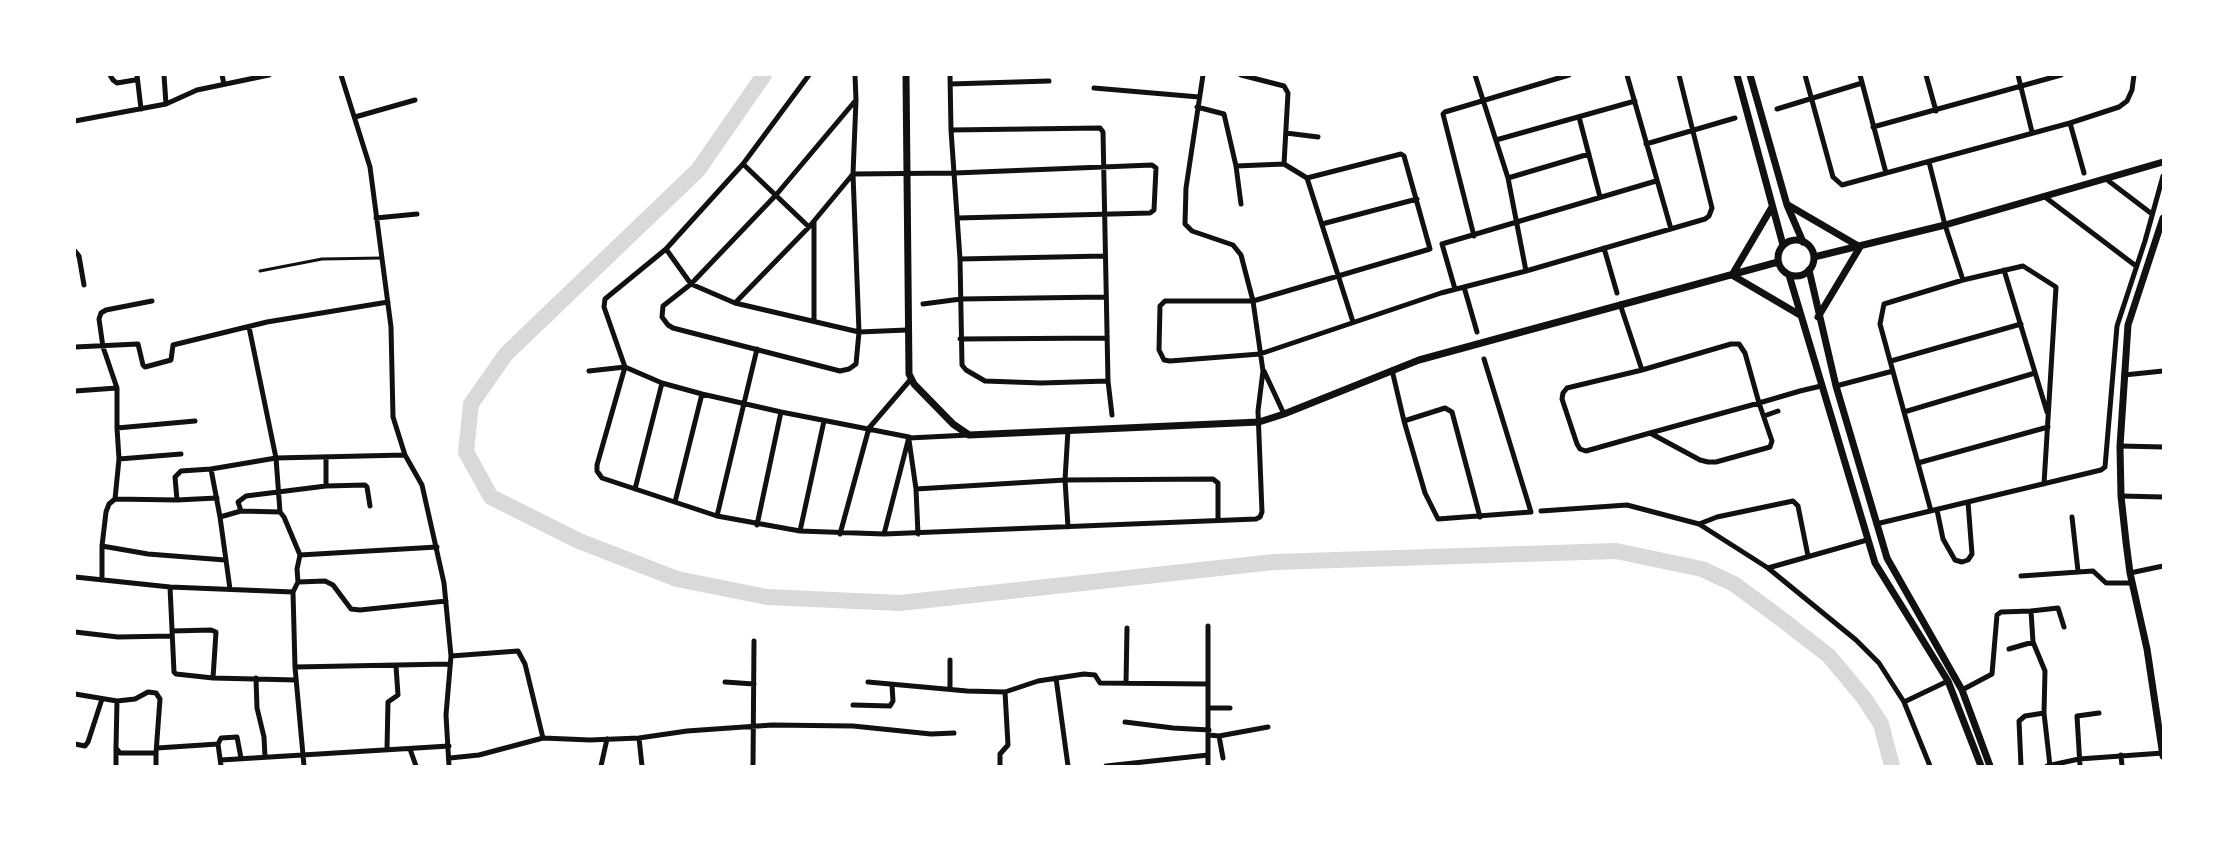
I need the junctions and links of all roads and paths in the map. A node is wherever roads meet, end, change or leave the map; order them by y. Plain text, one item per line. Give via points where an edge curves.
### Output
1 (110, 75) edge
2 (164, 75) edge
3 (222, 75) edge
4 (269, 75) edge
5 (342, 75) edge
6 (809, 75) edge
7 (855, 75) edge
8 (906, 75) edge
9 (950, 75) edge
10 (1203, 75) edge
11 (1241, 75) edge
12 (1475, 75) edge
13 (1569, 75) edge
14 (1627, 75) edge
15 (1679, 75) edge
16 (1736, 75) edge
17 (1750, 75) edge
18 (1805, 75) edge
19 (1860, 75) edge
20 (1926, 75) edge
21 (2018, 75) edge
22 (2061, 75) edge
23 (2134, 75) edge
24 (136, 78) edge
25 (1049, 81) dead end
26 (1862, 83) junction
27 (224, 84) junction
28 (950, 84) junction
29 (2021, 86) junction
30 (1094, 88) dead end
31 (1199, 97) junction
32 (1812, 99) junction
33 (415, 100) dead end
34 (856, 100) junction
35 (1483, 100) junction
36 (1635, 101) junction
37 (166, 104) junction
38 (1197, 107) junction
39 (141, 108) junction
40 (1777, 109) dead end
41 (1936, 111) junction
42 (355, 117) junction
43 (1579, 117) junction
44 (1736, 118) dead end
45 (75, 121) edge
46 (2070, 123) junction
47 (1873, 127) junction
48 (1693, 129) junction
49 (951, 130) junction
50 (2032, 132) junction
51 (1286, 133) junction
52 (1318, 137) dead end
53 (1496, 140) junction
54 (1646, 144) junction
55 (1589, 154) junction
56 (1929, 162) junction
57 (2163, 162) edge
58 (743, 164) junction
59 (1284, 164) junction
60 (1236, 166) junction
61 (1103, 167) junction
62 (1886, 173) junction
63 (2084, 173) dead end
64 (853, 174) junction
65 (906, 174) junction
66 (955, 174) junction
67 (2163, 176) edge
68 (1307, 178) junction
69 (1508, 178) junction
70 (2106, 179) junction
71 (1656, 181) junction
72 (776, 195) junction
73 (1600, 197) junction
74 (2045, 197) junction
75 (1416, 198) junction
76 (1242, 204) dead end
77 (1787, 205) junction
78 (1772, 207) junction
79 (417, 214) dead end
80 (2152, 214) junction
81 (1104, 215) junction
82 (376, 218) junction
83 (958, 218) junction
84 (2163, 218) edge
85 (814, 220) junction
86 (1322, 224) junction
87 (1517, 224) junction
88 (1945, 225) junction
89 (809, 227) junction
90 (1671, 228) junction
91 (2161, 235) edge
92 (1474, 236) junction
93 (1803, 242) junction
94 (1783, 245) junction
95 (1860, 247) junction
96 (1604, 248) junction
97 (666, 249) junction
98 (75, 251) edge
99 (1105, 256) junction
100 (1814, 257) junction
101 (382, 258) junction
102 (960, 259) junction
103 (1778, 262) junction
104 (2136, 266) junction
105 (1808, 270) junction
106 (2004, 270) junction
107 (260, 271) dead end
108 (1526, 271) junction
109 (1789, 274) junction
110 (1732, 275) junction
111 (1338, 276) junction
112 (1963, 280) junction
113 (691, 284) junction
114 (84, 285) dead end
115 (1464, 287) junction
116 (1455, 289) junction
117 (1617, 293) dead end
118 (1106, 297) junction
119 (961, 299) junction
120 (1253, 301) junction
121 (152, 302) dead end
122 (388, 302) junction
123 (735, 303) junction
124 (923, 304) dead end
125 (1620, 304) junction
126 (1800, 315) junction
127 (1818, 317) junction
128 (814, 320) junction
129 (1353, 322) junction
130 (2021, 324) junction
131 (249, 327) junction
132 (907, 330) junction
133 (859, 332) junction
134 (1476, 332) dead end
135 (1107, 338) junction
136 (960, 339) junction
137 (75, 347) edge
138 (103, 347) junction
139 (757, 349) junction
140 (1260, 354) junction
141 (1484, 359) dead end
142 (1890, 361) junction
143 (624, 367) junction
144 (1392, 370) junction
145 (1642, 370) junction
146 (589, 371) dead end
147 (1263, 371) junction
148 (1893, 371) junction
149 (2163, 371) edge
150 (2035, 373) junction
151 (2123, 376) junction
152 (911, 379) junction
153 (1108, 381) junction
154 (662, 382) junction
155 (1821, 386) junction
156 (1836, 386) junction
157 (117, 388) junction
158 (75, 391) edge
159 (702, 394) junction
160 (743, 402) junction
161 (1759, 403) junction
162 (1778, 411) dead end
163 (781, 412) junction
164 (1904, 412) junction
165 (1284, 414) junction
166 (1112, 415) dead end
167 (1764, 416) junction
168 (2049, 417) junction
169 (195, 421) dead end
170 (824, 421) junction
171 (1404, 421) junction
172 (1259, 422) junction
173 (2048, 427) junction
174 (117, 428) junction
175 (869, 428) junction
176 (1068, 430) junction
177 (1650, 433) junction
178 (969, 435) junction
179 (909, 437) junction
180 (2120, 446) junction
181 (2163, 447) edge
182 (181, 454) dead end
183 (405, 455) junction
184 (276, 458) junction
185 (326, 458) junction
186 (119, 459) junction
187 (1918, 462) junction
188 (211, 470) junction
189 (1065, 480) junction
190 (2044, 484) junction
191 (326, 486) junction
192 (635, 489) junction
193 (916, 489) junction
194 (278, 493) junction
195 (2121, 496) junction
196 (217, 498) junction
197 (2163, 498) edge
198 (115, 499) junction
199 (177, 500) junction
200 (674, 502) junction
201 (1968, 502) junction
202 (370, 506) dead end
203 (1934, 510) junction
204 (241, 511) junction
205 (1541, 511) dead end
206 (280, 512) junction
207 (717, 516) junction
208 (220, 517) junction
209 (1480, 517) junction
210 (2072, 517) dead end
211 (1218, 520) junction
212 (1699, 524) junction
213 (1876, 524) junction
214 (757, 525) junction
215 (1068, 527) junction
216 (800, 531) junction
217 (840, 534) junction
218 (884, 534) junction
219 (918, 534) junction
220 (1867, 540) junction
221 (102, 546) junction
222 (437, 547) junction
223 (300, 555) junction
224 (1808, 556) junction
225 (225, 560) junction
226 (2163, 566) edge
227 (1768, 568) junction
228 (2078, 571) junction
229 (2130, 573) junction
230 (2020, 576) dead end
231 (75, 577) edge
232 (102, 580) junction
233 (298, 582) junction
234 (2132, 583) junction
235 (170, 586) junction
236 (230, 590) junction
237 (294, 592) junction
238 (446, 601) junction
239 (2032, 611) junction
240 (1208, 626) dead end
241 (2064, 627) dead end
242 (1127, 628) dead end
243 (75, 632) edge
244 (172, 634) junction
245 (754, 641) dead end
246 (2033, 642) junction
247 (2009, 649) dead end
248 (451, 656) junction
249 (950, 660) dead end
250 (449, 664) junction
251 (396, 666) junction
252 (295, 667) junction
253 (213, 678) junction
254 (256, 678) junction
255 (1056, 678) junction
256 (296, 680) junction
257 (1948, 681) junction
258 (725, 682) dead end
259 (868, 682) dead end
260 (1126, 683) junction
261 (754, 684) junction
262 (1208, 684) junction
263 (892, 685) junction
264 (950, 690) junction
265 (1962, 690) junction
266 (1005, 692) junction
267 (75, 694) edge
268 (102, 699) junction
269 (117, 701) junction
270 (1904, 702) junction
271 (853, 706) dead end
272 (1209, 708) junction
273 (1230, 708) dead end
274 (2160, 711) edge
275 (2044, 713) junction
276 (2099, 713) dead end
277 (1125, 722) dead end
278 (754, 726) junction
279 (1971, 726) junction
280 (1268, 727) dead end
281 (1209, 732) junction
282 (954, 734) dead end
283 (1219, 736) junction
284 (543, 738) junction
285 (639, 738) junction
286 (607, 739) junction
287 (75, 744) edge
288 (218, 744) junction
289 (449, 746) junction
290 (116, 748) junction
291 (387, 749) junction
292 (410, 749) junction
293 (156, 750) junction
294 (2163, 754) edge
295 (1208, 755) junction
296 (2121, 755) junction
297 (303, 756) junction
298 (265, 757) junction
299 (241, 758) junction
300 (450, 758) junction
301 (1223, 758) dead end
302 (2079, 759) junction
303 (221, 763) edge
304 (116, 766) edge
305 (156, 766) edge
306 (304, 766) edge
307 (416, 766) edge
308 (449, 766) edge
309 (601, 766) edge
310 (642, 766) edge
311 (753, 766) edge
312 (1000, 766) edge
313 (1068, 766) edge
314 (1106, 766) edge
315 (1208, 766) edge
316 (1930, 766) edge
317 (1981, 766) edge
318 (1990, 766) edge
319 (2020, 766) edge
320 (2049, 766) edge
321 (2080, 766) edge
322 (2122, 766) edge

1 - 24 street via 117,83
2 - 37 street
3 - 27 street
4 - 27 street
5 - 42 street
6 - 58 street
7 - 34 street
8 - 65 street
9 - 28 street
10 - 31 street
11 - 51 street via 1284,86 1288,92
12 - 35 street
13 - 35 street
14 - 36 street
15 - 48 street
16 - 78 street
17 - 77 street
18 - 32 street
19 - 26 street
20 - 41 street
21 - 29 street
22 - 29 street
23 - 46 street via 2127,101 2119,107
24 - 39 street
25 - 28 street
26 - 32 street
26 - 47 street
27 - 37 street via 197,90
28 - 49 street
29 - 41 street
29 - 50 street
30 - 31 street
31 - 38 street
32 - 40 street
32 - 62 street via 1833,176 1842,185
33 - 42 street
34 - 64 street
34 - 72 street
35 - 53 street
35 - 92 street via 1445,112 1442,116
36 - 43 street
36 - 54 street
37 - 39 street
38 - 60 street via 1224,114
38 - 120 street via 1186,188 1186,224 1192,231 1233,245 1241,255
39 - 45 street
41 - 47 street
42 - 82 street via 370,167
43 - 53 street
43 - 55 street
44 - 48 street
46 - 50 street
46 - 63 street
47 - 62 street
48 - 54 street
48 - 90 street via 1712,208 1705,218
49 - 61 street via 1100,128 1104,134
49 - 66 street
50 - 56 street
51 - 52 street
51 - 59 street
53 - 69 street
54 - 71 street
55 - 69 street
55 - 73 street
56 - 62 street
56 - 88 street
57 - 70 street
58 - 72 street
58 - 97 street
59 - 60 street
59 - 68 street
60 - 76 street
61 - 66 street
61 - 81 street
61 - 81 street via 1152,164 1156,168 1153,212
64 - 65 street
64 - 85 street
64 - 133 street
65 - 66 street
65 - 132 street
66 - 83 street
67 - 80 street
68 - 75 street via 1401,154
68 - 86 street
69 - 87 street
70 - 74 street
70 - 80 street
71 - 73 street
71 - 90 street
72 - 89 street
72 - 113 street
73 - 87 street
74 - 88 street
74 - 104 street
75 - 86 street
75 - 111 street via 1430,248
77 - 93 street
77 - 95 street
78 - 94 street
78 - 110 street
79 - 82 street
80 - 104 street
81 - 83 street
81 - 99 street
82 - 101 street
83 - 102 street
84 - 91 street
85 - 89 street
85 - 128 street
86 - 111 street
87 - 92 street
87 - 108 street
88 - 95 street
88 - 112 street
89 - 123 street
90 - 96 street
91 - 151 street via 2128,325
92 - 116 street via 1442,244
93 - 94 street via 1789,241
93 - 100 street
94 - 103 street
95 - 100 street
95 - 127 street
96 - 108 street
96 - 117 street
97 - 113 street
97 - 143 street via 607,296 604,302
98 - 114 street via 79,256
99 - 102 street
99 - 118 street
100 - 105 street
101 - 107 lane via 322,259
101 - 122 street
102 - 119 street
103 - 109 street
103 - 110 street
104 - 190 street via 2114,344 2104,467
105 - 109 street via 1799,275
105 - 127 street
106 - 112 street
106 - 130 street
106 - 168 street via 2023,266 2056,287
108 - 115 street
109 - 126 street
110 - 125 street
110 - 126 street
111 - 120 street
111 - 129 street
112 - 142 street via 1884,304 1880,324
113 - 123 street
113 - 139 street via 663,306 663,321 673,328
115 - 116 street
115 - 134 street
116 - 129 street
118 - 119 street
118 - 135 street
119 - 124 street
119 - 136 street
120 - 140 street
120 - 140 street via 1163,302 1160,306 1160,350 1164,360 1170,361
121 - 138 street via 101,313
122 - 131 street
122 - 183 street via 392,408
123 - 128 street
125 - 144 street
125 - 145 street
126 - 155 street
127 - 156 street
128 - 133 street
129 - 140 street
130 - 142 street
130 - 150 street
131 - 138 street via 174,345 172,360 145,367 138,344
131 - 184 street
132 - 133 street
132 - 152 street
133 - 139 street via 857,360 853,367 840,371
135 - 136 street
135 - 153 street
136 - 153 street via 962,365 984,381
137 - 138 street
138 - 157 street
139 - 160 street
140 - 147 street
141 - 209 street via 1531,512
142 - 148 street
143 - 146 street
143 - 154 street
143 - 192 street via 597,468 602,478
144 - 165 street
144 - 171 street
145 - 161 street via 1739,344 1745,352
145 - 177 street via 1567,388 1562,399 1582,450
147 - 165 street
147 - 172 street
148 - 156 street
148 - 164 street
149 - 151 street
150 - 164 street
150 - 168 street
151 - 180 street
152 - 175 street
152 - 178 street via 953,424
153 - 166 street
154 - 159 street
154 - 192 street
155 - 161 street
155 - 220 street
156 - 213 street
157 - 158 street
157 - 174 street
159 - 160 street
159 - 200 street
160 - 163 street
160 - 207 street
161 - 167 street
161 - 177 street
162 - 167 street
163 - 170 street
163 - 214 street
164 - 187 street
165 - 172 street
167 - 177 street via 1772,441 1770,447 1716,462 1700,460
168 - 173 street
169 - 174 street
170 - 175 street
170 - 216 street
171 - 209 street via 1435,516 1442,520
171 - 209 street via 1445,408 1450,410
172 - 176 street
172 - 211 street via 1260,517
173 - 187 street
173 - 190 street
174 - 186 street
175 - 179 street
175 - 217 street
176 - 178 street
176 - 189 street
178 - 179 street
179 - 193 street
179 - 218 street
180 - 181 street
180 - 195 street
182 - 186 street
183 - 185 street
183 - 222 street via 422,485
184 - 185 street
184 - 188 street
184 - 194 street
185 - 191 street
186 - 198 street
187 - 203 street
188 - 196 street
188 - 199 street via 181,471 177,474
189 - 193 street
189 - 211 street via 1213,480 1218,484
189 - 215 street
190 - 201 street
191 - 194 street
191 - 202 street via 365,485
192 - 200 street
193 - 219 street
194 - 204 street via 242,498 238,502
194 - 206 street
195 - 197 street
195 - 229 street
196 - 199 street
196 - 208 street
198 - 199 street
198 - 221 street via 106,512
200 - 207 street
201 - 203 street
201 - 203 street via 1972,554 1962,562 1955,560 1943,539
203 - 213 street
204 - 206 street
204 - 208 street
205 - 212 street via 1627,505
206 - 223 street
207 - 214 street
208 - 225 street
210 - 228 street
211 - 215 street
212 - 224 street via 1792,501 1798,506
212 - 227 street
213 - 265 street via 1890,566
214 - 216 street
215 - 219 street
216 - 217 street
217 - 218 street
218 - 219 street
220 - 224 street
220 - 257 street via 1877,567
221 - 225 street via 148,554
221 - 232 street
222 - 223 street
222 - 238 street
223 - 233 street
224 - 227 street
225 - 236 street
226 - 229 street
227 - 270 street via 1856,640 1879,663
228 - 230 street
228 - 234 street via 2093,571 2106,583
229 - 234 street
231 - 232 street
232 - 235 street
233 - 237 street
233 - 238 street via 325,581 351,609
234 - 274 street
235 - 236 street
235 - 244 street
236 - 237 street
237 - 252 street
238 - 248 street
239 - 241 street via 2058,608
239 - 246 street
239 - 265 street via 2001,612 1997,615 1992,674
240 - 262 street
242 - 260 street
243 - 244 street via 118,637
244 - 253 street via 174,672
244 - 253 street via 216,632
245 - 261 street
246 - 247 street
246 - 275 street via 2045,671
248 - 250 street
248 - 284 street via 518,651
249 - 264 street
250 - 251 street
250 - 289 street via 446,715
251 - 252 street
251 - 291 street via 398,696 388,702
252 - 256 street
253 - 254 street
254 - 256 street
254 - 298 street via 256,708 264,737
255 - 260 street via 1092,675 1100,683
255 - 266 street
255 - 313 street
256 - 297 street
257 - 270 street
257 - 279 street
258 - 261 street
259 - 263 street
260 - 262 street
261 - 278 street
262 - 272 street
263 - 264 street
263 - 271 street via 893,701 890,706
264 - 266 street
265 - 279 street
266 - 312 street via 1008,745 1000,754
267 - 268 street
268 - 269 street
268 - 287 street via 88,742 84,746
269 - 290 street
269 - 293 street via 140,698 148,692 159,695
270 - 316 street
272 - 273 street
272 - 281 street
274 - 294 street
275 - 319 street via 2025,716 2019,721
275 - 320 street
276 - 302 street via 2077,716
277 - 281 street
278 - 282 street via 853,726
278 - 285 street
278 - 311 street
279 - 317 street
279 - 318 street
280 - 283 street
281 - 283 street
281 - 295 street
283 - 301 street
284 - 286 street
284 - 300 street via 480,755
285 - 286 street
285 - 310 street
286 - 309 street
288 - 293 street
288 - 299 street via 221,738 237,737
288 - 303 street
289 - 292 street
289 - 300 street
290 - 293 street via 120,753
290 - 304 street
291 - 292 street
291 - 297 street
292 - 307 street
293 - 305 street
294 - 296 street
295 - 314 street
295 - 315 street
296 - 302 street
296 - 322 street
297 - 298 street
297 - 306 street
298 - 299 street
299 - 303 street
300 - 308 street
302 - 320 street
302 - 321 street

